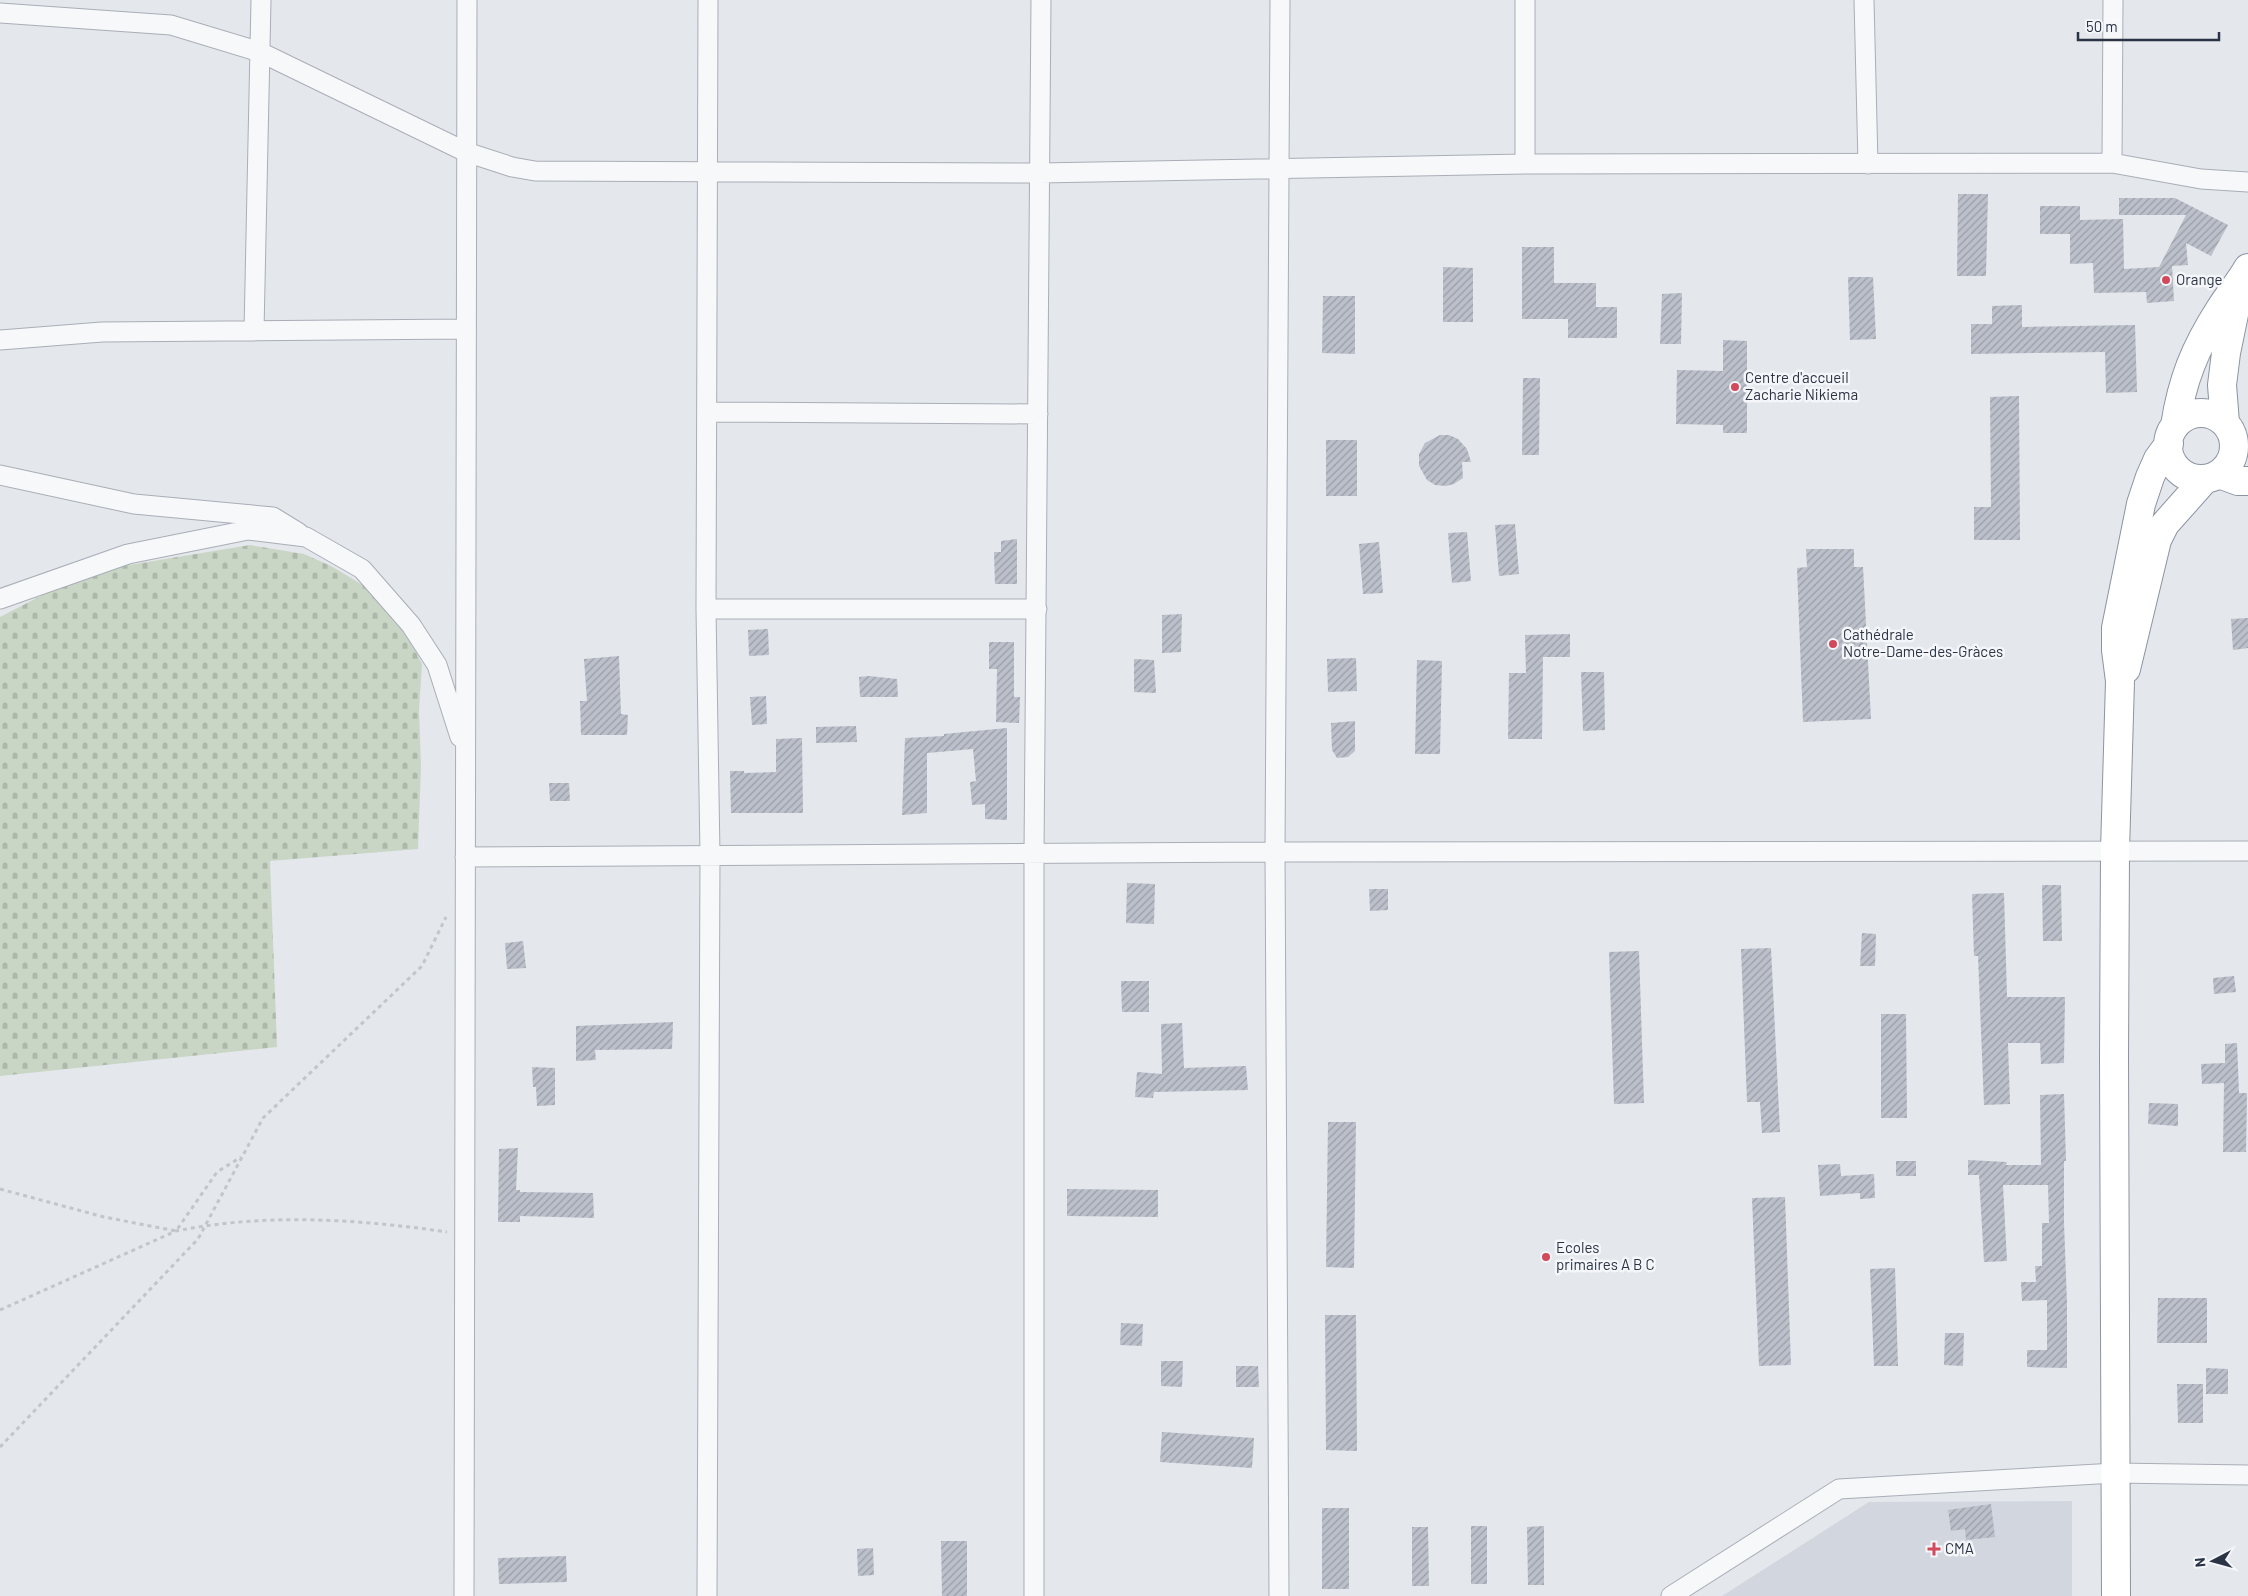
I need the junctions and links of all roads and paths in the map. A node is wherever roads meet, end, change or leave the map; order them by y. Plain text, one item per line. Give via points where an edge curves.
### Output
1 (261, 0) edge
2 (467, 0) edge
3 (708, 0) edge
4 (1041, 0) edge
5 (1280, 0) edge
6 (1525, 0) edge
7 (1864, 0) edge
8 (2113, 0) edge
9 (24, 7) edge
10 (0, 13) edge
11 (260, 52) junction
12 (466, 152) junction
13 (2112, 163) junction
14 (1525, 164) junction
15 (1868, 164) junction
16 (1279, 167) junction
17 (706, 172) junction
18 (1040, 173) junction
19 (2248, 182) edge
20 (2245, 273) edge
21 (466, 330) junction
22 (254, 331) junction
23 (0, 340) edge
24 (707, 412) junction
25 (1038, 414) junction
26 (2235, 434) edge
27 (2172, 435) junction
28 (0, 475) edge
29 (2212, 476) junction
30 (2248, 481) edge
31 (306, 537) junction
32 (0, 599) edge
33 (706, 609) junction
34 (1037, 609) junction
35 (2120, 681) junction
36 (465, 753) junction
37 (2115, 851) junction
38 (2248, 851) edge
39 (1275, 852) junction
40 (1034, 854) junction
41 (710, 855) junction
42 (465, 858) junction
43 (449, 910) dead end
44 (242, 1157) junction
45 (0, 1189) edge
46 (206, 1225) junction
47 (176, 1231) junction
48 (464, 1234) junction
49 (0, 1310) edge
50 (0, 1447) edge
51 (2115, 1473) junction
52 (2248, 1475) edge
53 (464, 1596) edge
54 (707, 1596) edge
55 (1034, 1596) edge
56 (1279, 1596) edge
57 (1671, 1596) edge
58 (2116, 1596) edge

1 - 11 street
2 - 12 street
3 - 17 street
4 - 18 street
5 - 16 street
6 - 14 street
7 - 15 street
8 - 13 street
9 - 10 street
9 - 11 street via 171,25
11 - 12 street
11 - 22 street
12 - 17 street via 535,171
12 - 21 street
13 - 15 street
13 - 19 street via 2202,179
14 - 15 street
14 - 16 street
16 - 18 street
16 - 39 street
17 - 18 street
17 - 24 street
18 - 25 street
20 - 26 highway via 2226,353 2222,385
20 - 27 highway via 2196,350 2180,393
21 - 22 street
21 - 36 street
22 - 23 street via 102,332
24 - 25 street
24 - 33 street
25 - 34 street
26 - 27 highway via 2213,415 2199,413 2186,416
26 - 29 highway via 2232,458
27 - 29 highway via 2170,456 2175,466 2193,478
27 - 35 highway via 2150,477 2133,538 2116,628
28 - 31 street via 134,504 273,518
29 - 30 highway
29 - 35 highway via 2165,524 2157,540 2129,661
31 - 32 street via 248,530 128,554
31 - 36 street via 362,569 411,625 437,665
33 - 34 street
33 - 41 street
34 - 40 street
35 - 37 highway
36 - 42 street
37 - 38 street
37 - 39 street
37 - 51 highway
39 - 40 street
39 - 56 street
40 - 41 street
40 - 55 street
41 - 42 street
41 - 54 street
42 - 48 street
43 - 44 path via 422,966 263,1118
44 - 46 path
44 - 47 path via 217,1172
45 - 47 path via 104,1217
46 - 47 path
46 - 48 path via 281,1218 417,1227
46 - 50 path via 198,1239
47 - 49 path
48 - 53 street
51 - 52 street
51 - 57 street via 1839,1489
51 - 58 highway

